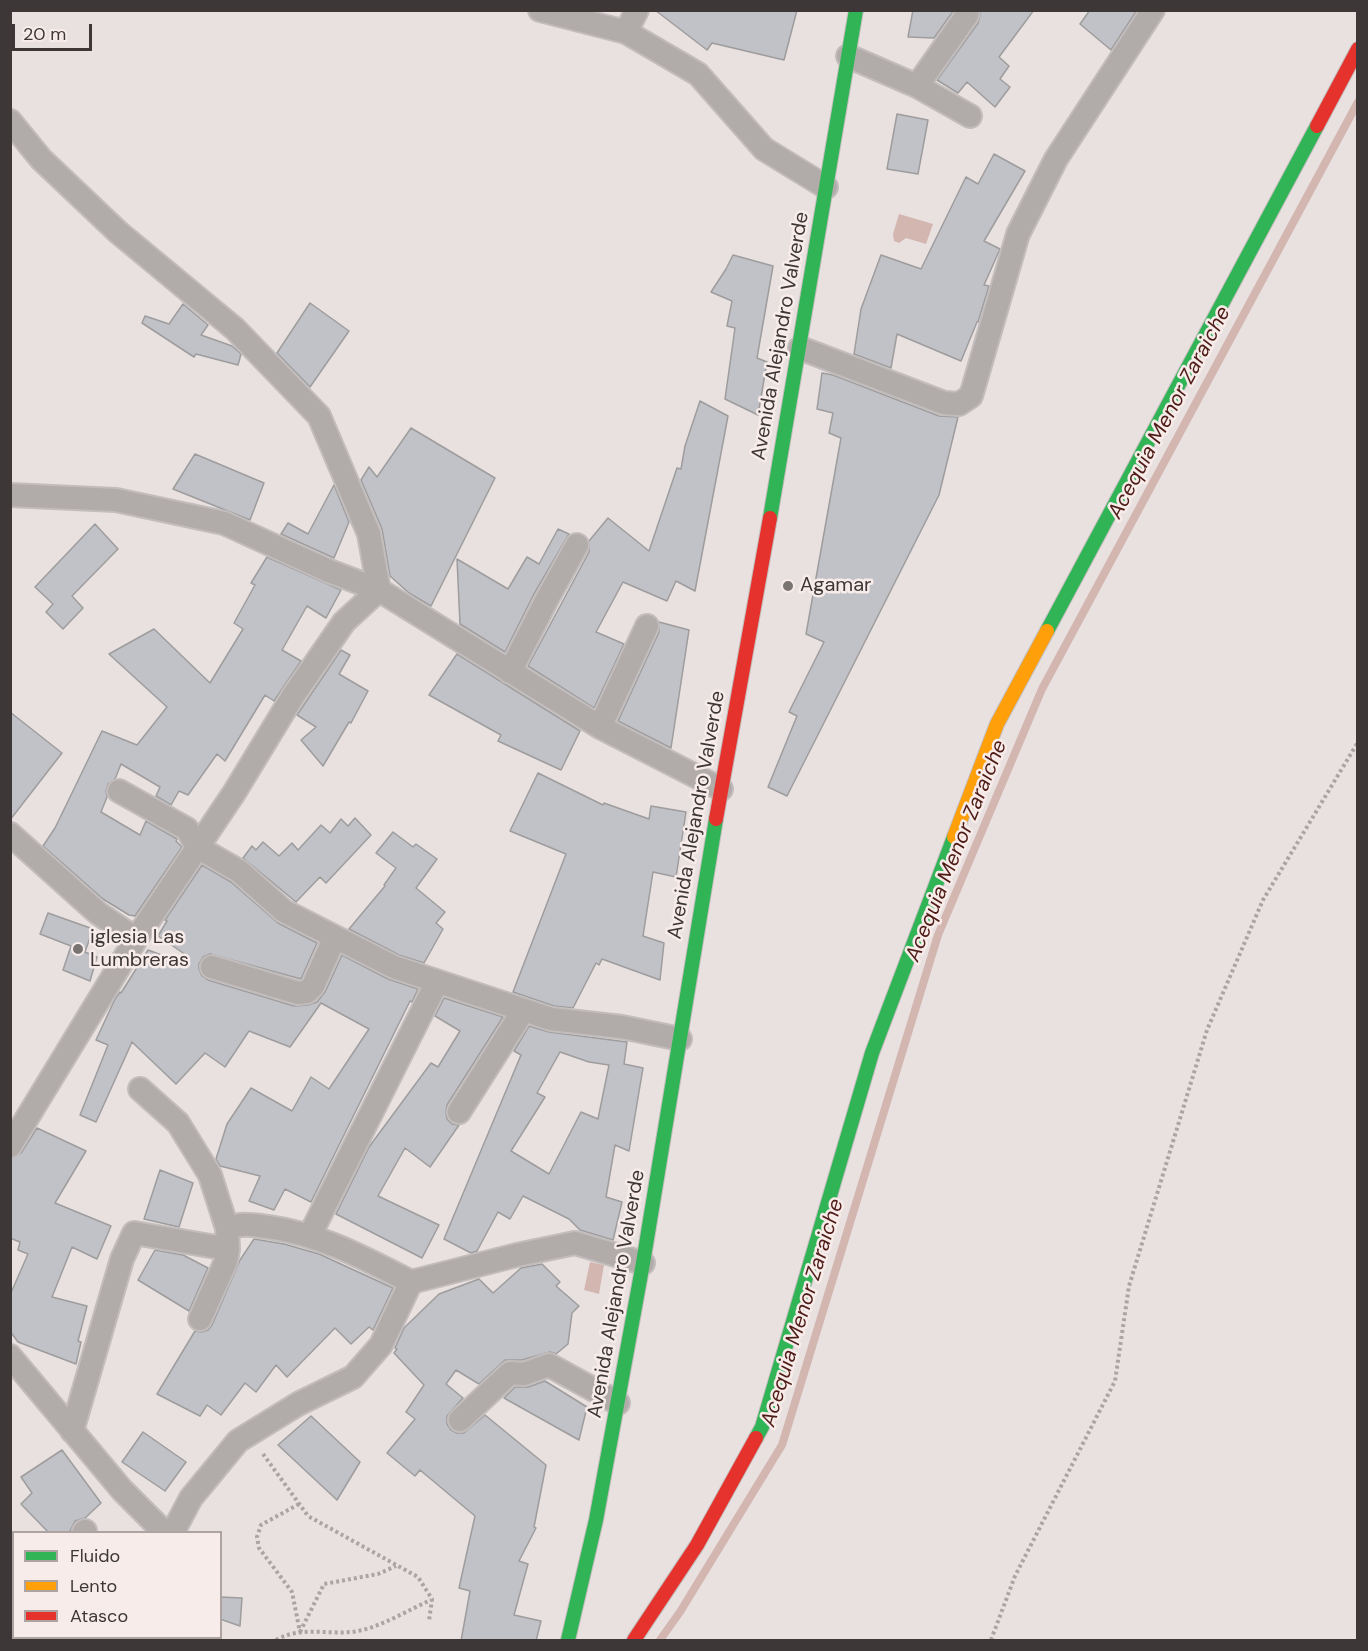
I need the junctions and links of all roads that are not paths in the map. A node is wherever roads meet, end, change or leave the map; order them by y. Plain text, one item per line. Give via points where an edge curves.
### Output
1 (540, 10) edge
2 (637, 10) edge
3 (856, 10) edge
4 (968, 10) edge
5 (1153, 10) edge
6 (626, 32) junction
7 (1358, 49) edge
8 (848, 56) junction
9 (917, 86) junction
10 (970, 116) dead end
11 (10, 121) edge
12 (826, 187) junction
13 (800, 348) junction
14 (10, 495) edge
15 (577, 545) dead end
16 (379, 590) junction
17 (647, 626) dead end
18 (510, 672) junction
19 (600, 727) junction
20 (721, 789) junction
21 (119, 791) dead end
22 (10, 834) edge
23 (197, 847) junction
24 (335, 937) junction
25 (136, 939) junction
26 (212, 967) dead end
27 (437, 982) junction
28 (523, 1011) junction
29 (680, 1039) junction
30 (140, 1089) dead end
31 (459, 1112) dead end
32 (10, 1146) edge
33 (310, 1235) junction
34 (227, 1238) junction
35 (643, 1263) junction
36 (411, 1282) junction
37 (200, 1318) dead end
38 (10, 1356) edge
39 (618, 1403) junction
40 (460, 1420) dead end
41 (72, 1431) junction
42 (162, 1531) edge
43 (174, 1531) edge
44 (566, 1641) edge
45 (634, 1641) edge

1 - 6 street
2 - 6 street
3 - 8 street, Avenida Alejandro Valverde
4 - 9 street
5 - 13 street via 1056,159 1018,234 971,396 959,404 944,403
6 - 12 street via 698,74 764,149
7 - 45 street via 997,724 872,1053 762,1427 697,1545
8 - 9 street
8 - 12 street, Avenida Alejandro Valverde
9 - 10 street
11 - 16 street via 41,159 117,232 235,329 319,416 369,534
12 - 13 street, Avenida Alejandro Valverde
13 - 20 street, Avenida Alejandro Valverde
14 - 16 street via 116,500 224,523
15 - 18 street
16 - 18 street
16 - 23 street via 344,621
17 - 19 street
18 - 19 street
19 - 20 street
20 - 29 street, Avenida Alejandro Valverde
21 - 23 street via 187,829
22 - 25 street via 98,913
23 - 24 street via 239,871 284,911
23 - 25 street
24 - 26 street via 314,986 307,992 298,993
24 - 27 street via 394,967
25 - 32 street
27 - 28 street
27 - 33 street
28 - 29 street
28 - 31 street
29 - 35 street, Avenida Alejandro Valverde
30 - 34 street via 178,1123 210,1175
33 - 34 street via 241,1223
33 - 36 street
34 - 37 street via 226,1262
34 - 41 street via 134,1233 122,1259
35 - 36 street via 575,1243
35 - 39 street, Avenida Alejandro Valverde
36 - 43 street via 381,1345 353,1377 298,1404 238,1441 191,1497
38 - 41 street
39 - 40 street via 549,1365 524,1374 510,1373
39 - 44 street, Avenida Alejandro Valverde via 596,1520
41 - 42 street

